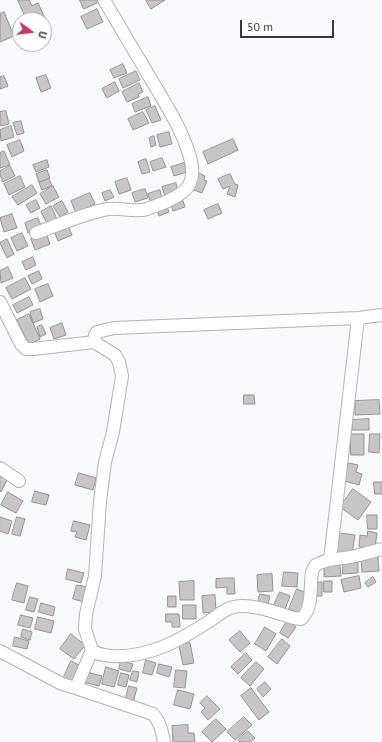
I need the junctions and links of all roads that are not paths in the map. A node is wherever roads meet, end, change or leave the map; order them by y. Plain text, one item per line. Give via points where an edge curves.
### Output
1 (104, 0) edge
2 (36, 233) dead end
3 (0, 302) edge
4 (382, 315) edge
5 (358, 318) junction
6 (94, 342) junction
7 (0, 468) edge
8 (19, 482) dead end
9 (382, 549) edge
10 (330, 560) junction
11 (92, 650) junction
12 (0, 651) edge
13 (76, 688) junction
14 (164, 742) edge

1 - 2 street via 174,119 189,154 192,165 191,179 189,185 178,196 147,209 108,209
3 - 6 street via 26,349
4 - 5 street
5 - 6 street via 114,328 97,332
5 - 10 street
6 - 11 street via 115,355 122,376 113,432 105,462 95,576 86,614 85,628
7 - 8 street
9 - 10 street
10 - 11 street via 317,564 312,570 311,599 301,619 247,606 233,607 166,646 144,654 108,655 98,654
11 - 13 street
12 - 13 street via 62,684
13 - 14 street via 153,714 160,724

